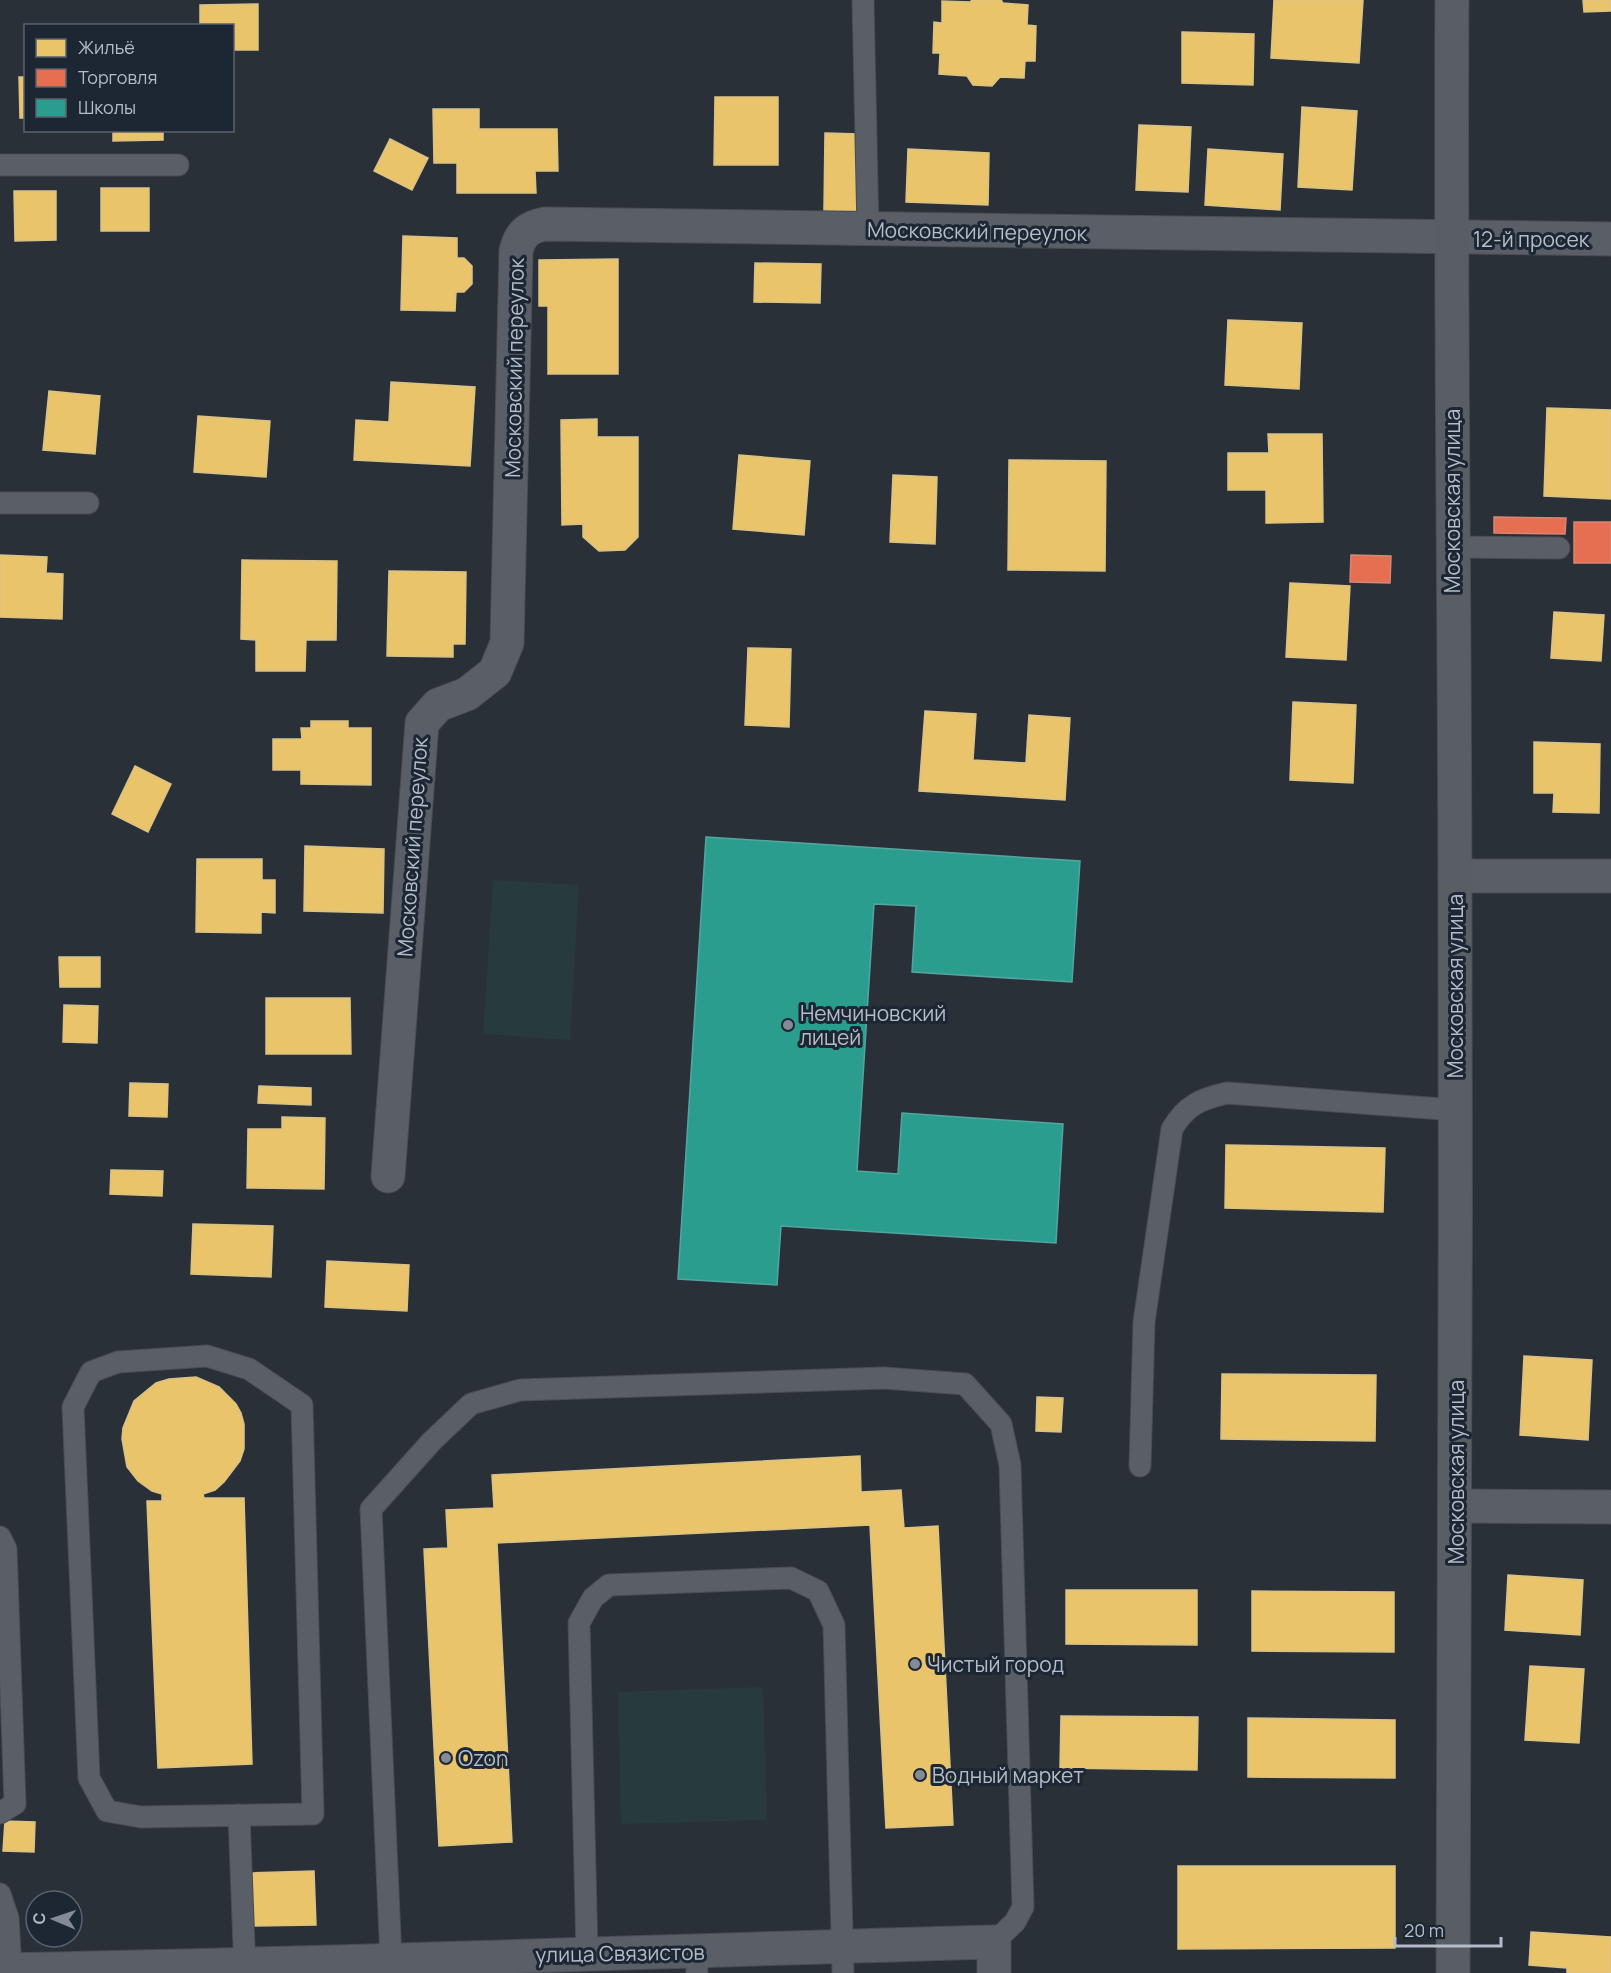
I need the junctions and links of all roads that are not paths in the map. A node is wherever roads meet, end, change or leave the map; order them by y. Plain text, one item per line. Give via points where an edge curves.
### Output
1 (863, 0) edge
2 (1452, 0) edge
3 (0, 165) edge
4 (178, 165) dead end
5 (868, 229) junction
6 (1451, 238) junction
7 (1611, 239) edge
8 (0, 503) edge
9 (88, 503) dead end
10 (1453, 547) junction
11 (1559, 548) dead end
12 (1455, 876) junction
13 (1611, 876) edge
14 (1456, 1110) junction
15 (388, 1176) dead end
16 (1140, 1466) dead end
17 (1456, 1506) junction
18 (1611, 1507) edge
19 (0, 1537) edge
20 (5, 1659) edge
21 (0, 1813) edge
22 (239, 1815) junction
23 (0, 1894) edge
24 (587, 1953) junction
25 (994, 1958) edge
26 (391, 1959) junction
27 (843, 1960) edge
28 (696, 1962) edge
29 (533, 1964) edge
30 (245, 1969) edge
31 (5, 1970) edge
32 (1453, 1973) edge

1 - 5 lane
2 - 6 street, Московская улица
3 - 4 lane
5 - 6 street, Московский переулок
5 - 15 street, Московский переулок via 545,224 531,226 519,238 507,643 495,672 467,694 438,705 422,723
6 - 7 street, 12-й просек
6 - 10 street, Московская улица
8 - 9 lane
10 - 11 lane
10 - 12 street, Московская улица
12 - 13 street
12 - 14 street, Московская улица
14 - 16 lane via 1227,1094 1192,1105 1180,1116 1172,1129 1144,1322
14 - 17 street, Московская улица
17 - 18 street
17 - 32 street, Московская улица
19 - 20 lane via 6,1549
20 - 21 lane via 15,1804
22 - 22 lane via 141,1816 107,1811 89,1778 73,1407 91,1372 118,1362 207,1356 249,1369 302,1405 314,1814
22 - 30 lane
23 - 31 lane via 8,1918
24 - 27 lane via 579,1623 592,1598 609,1585 791,1578 818,1591 834,1625
24 - 28 street, улица Связистов
24 - 29 street, улица Связистов
25 - 26 lane via 1023,1907 1010,1465 1001,1424 965,1384 884,1378 520,1390 471,1404 371,1509
25 - 27 street, улица Связистов
26 - 29 street, улица Связистов
26 - 30 street, улица Связистов
27 - 28 street, улица Связистов
30 - 31 street, улица Связистов

